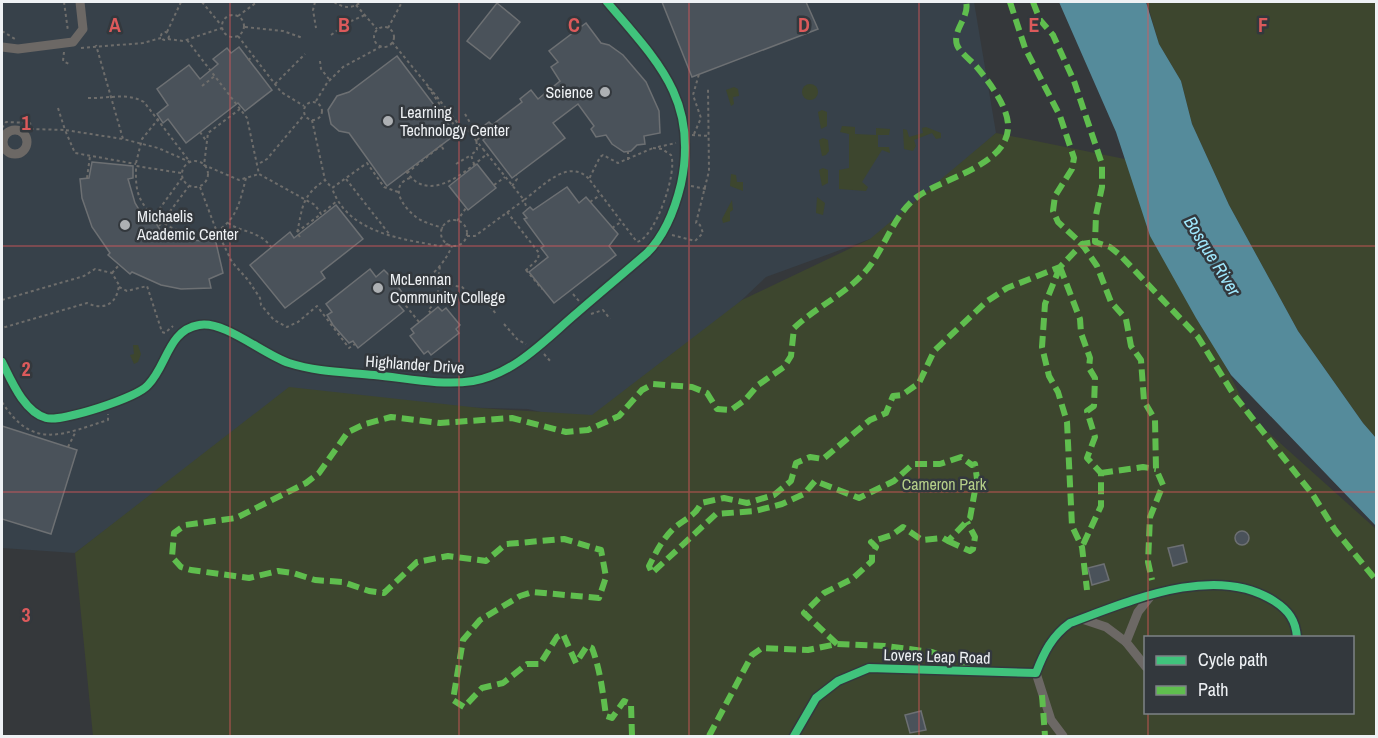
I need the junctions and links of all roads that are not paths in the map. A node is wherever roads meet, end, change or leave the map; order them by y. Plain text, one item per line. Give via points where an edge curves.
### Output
1 (80, 2) edge
2 (607, 2) edge
3 (2, 47) edge
4 (2, 362) edge
5 (1150, 597) junction
6 (1082, 619) junction
7 (1297, 636) edge
8 (1126, 642) junction
9 (1144, 664) edge
10 (1036, 673) junction
11 (794, 736) edge
12 (1063, 736) edge

1 - 3 street via 84,23 78,38 18,49
2 - 4 street, Highlander Drive via 666,74 679,106 686,133 686,159 678,195 658,242 519,362 474,381 335,372 283,361 216,325 200,324 184,329 148,385 131,397 46,418 29,408
5 - 6 street
5 - 7 street via 1185,587 1240,585 1284,607 1296,624
5 - 8 street via 1138,612
6 - 8 street via 1106,627
6 - 10 street via 1059,631 1044,651
8 - 9 street
10 - 11 street, Lovers Leap Road via 868,668 838,681 816,698
10 - 12 street via 1051,720

